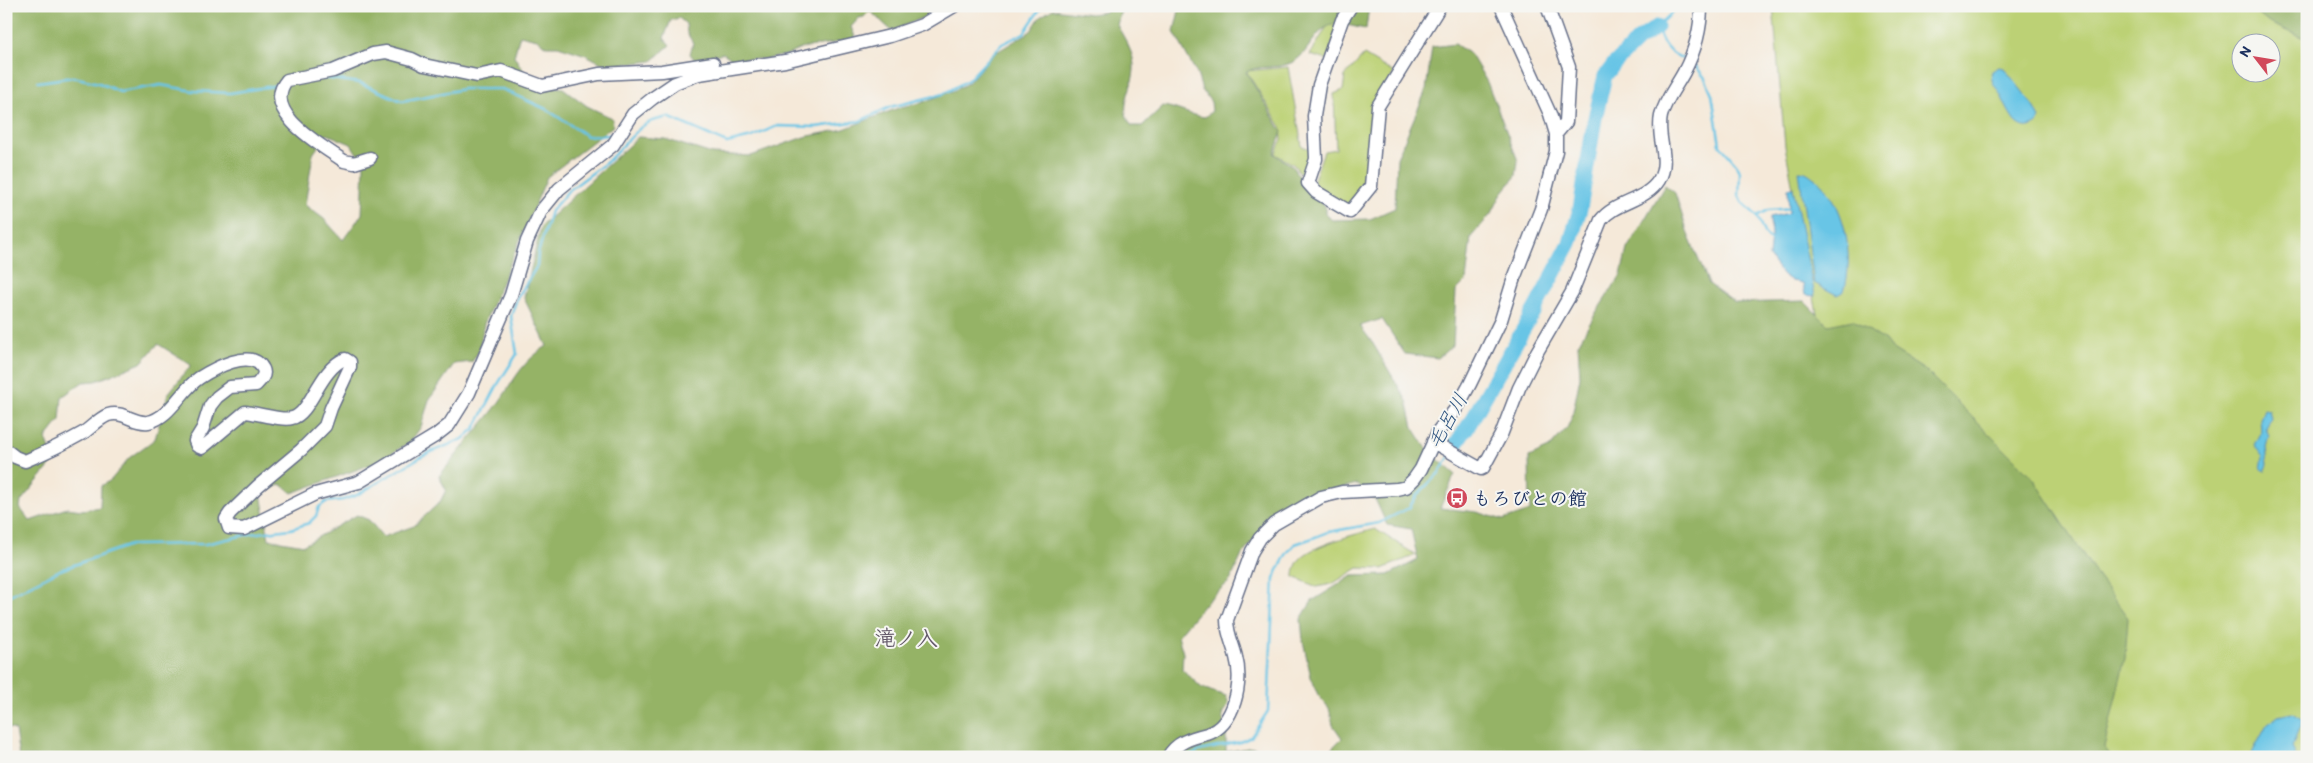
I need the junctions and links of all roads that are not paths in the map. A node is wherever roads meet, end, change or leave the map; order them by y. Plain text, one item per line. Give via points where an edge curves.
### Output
1 (954, 6) edge
2 (1351, 6) edge
3 (1440, 6) edge
4 (1501, 6) edge
5 (1701, 6) edge
6 (1550, 8) edge
7 (732, 68) junction
8 (1556, 134) junction
9 (370, 158) dead end
10 (1435, 443) junction
11 (6, 450) edge
12 (1168, 757) edge

1 - 7 street via 922,25 890,36 804,57
2 - 3 street via 1342,20 1319,85 1314,116 1316,159 1308,183 1316,192 1350,212 1371,186 1378,106
4 - 8 street
5 - 10 street via 1694,52 1669,96 1660,120 1659,137 1665,165 1660,178 1653,188 1607,212 1601,220 1572,292 1537,352 1484,468
6 - 8 street via 1569,67 1566,122
7 - 9 street via 720,62 662,71 598,74 542,86 501,71 476,76 424,65 386,52 373,54 333,71 287,80 279,92 286,116 344,162 354,163
7 - 11 street via 690,77 668,87 633,114 613,145 552,196 537,219 504,310 460,409 449,425 435,436 358,482 315,494 244,529 229,528 226,524 230,513 325,426 350,367 350,362 345,359 323,378 300,414 289,419 245,412 202,448 196,441 217,397 230,386 256,385 263,378 262,367 254,360 231,362 199,378 162,417 147,422 116,414 106,416 83,433 25,461
8 - 10 street via 1556,151 1542,209 1501,320 1470,384
10 - 12 street via 1421,469 1406,487 1342,492 1321,497 1288,515 1260,538 1252,551 1227,620 1237,658 1238,676 1233,705 1220,726 1178,745

